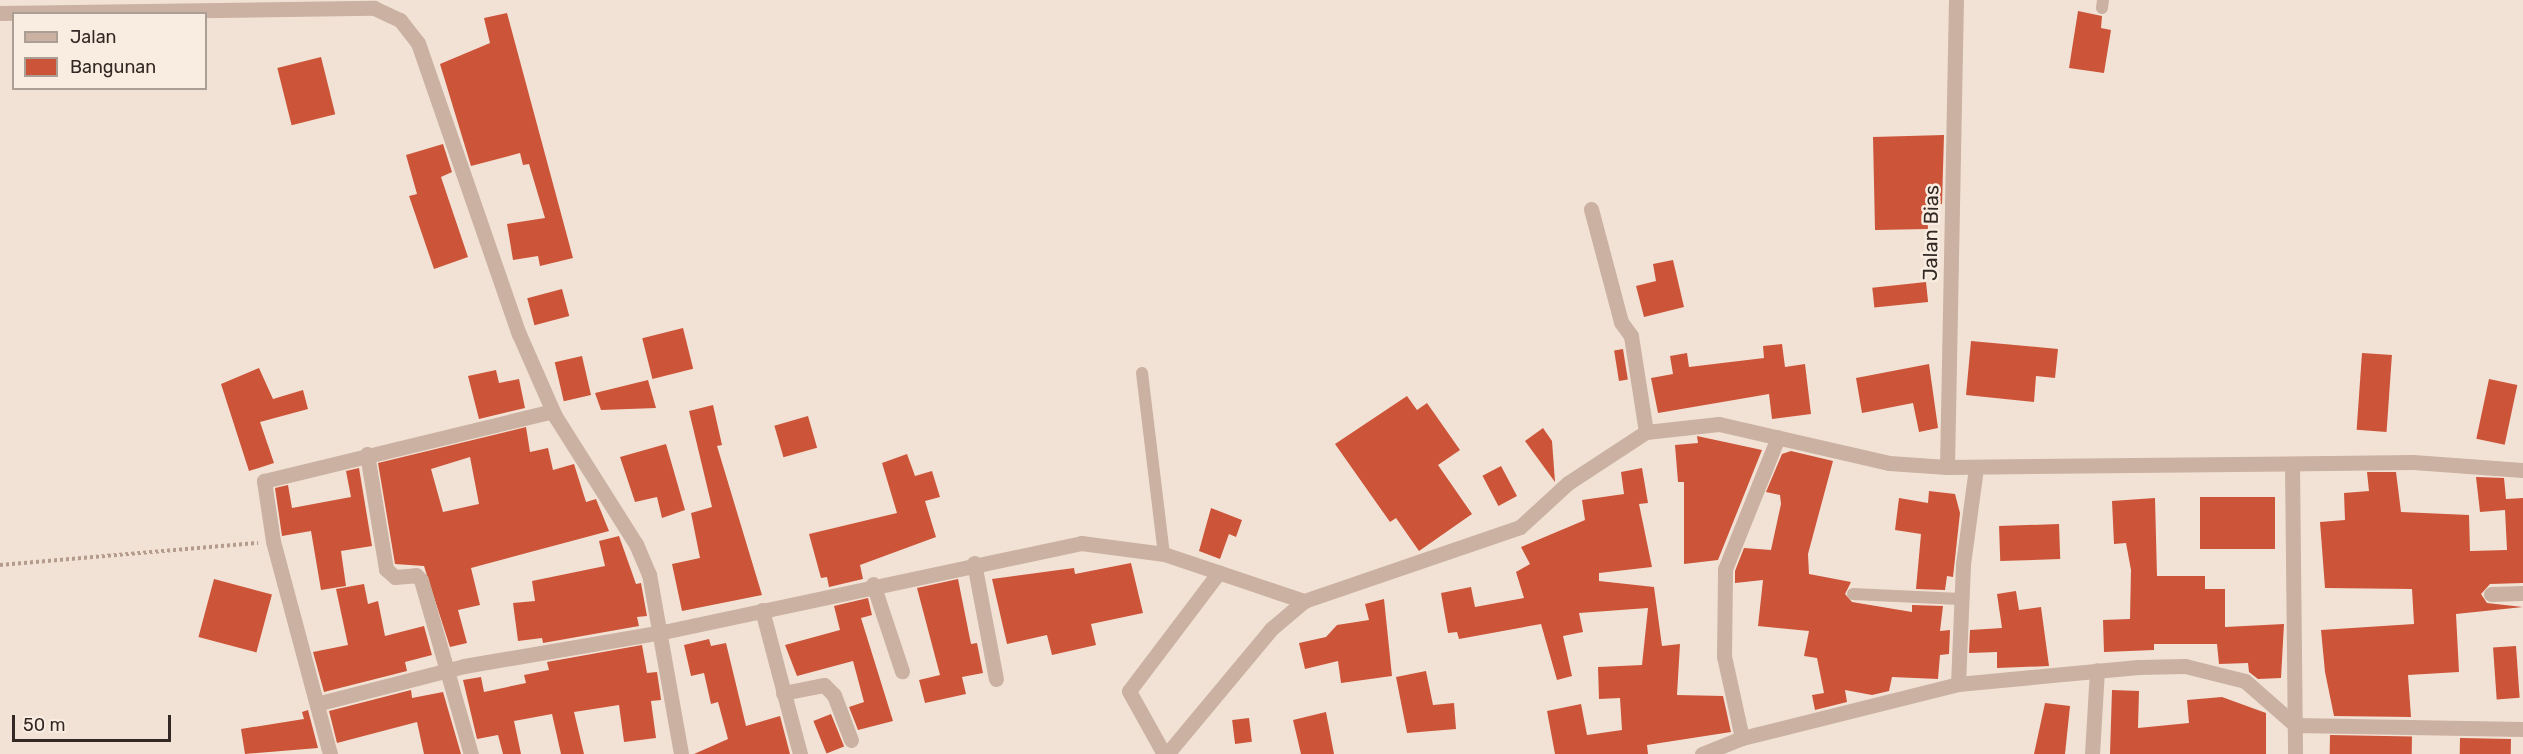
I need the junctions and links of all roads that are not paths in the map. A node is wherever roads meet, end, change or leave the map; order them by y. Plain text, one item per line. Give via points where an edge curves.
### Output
1 (1956, 0) edge
2 (207, 4) edge
3 (374, 4) edge
4 (23, 12) edge
5 (1591, 209) dead end
6 (1142, 373) dead end
7 (553, 411) junction
8 (1646, 432) junction
9 (1778, 437) junction
10 (367, 454) junction
11 (2292, 464) junction
12 (1947, 468) junction
13 (1976, 468) junction
14 (2523, 470) edge
15 (1164, 554) junction
16 (974, 563) junction
17 (1219, 572) junction
18 (873, 584) junction
19 (2523, 593) edge
20 (1853, 594) dead end
21 (2491, 594) dead end
22 (1960, 599) junction
23 (1304, 601) junction
24 (762, 610) junction
25 (663, 632) junction
26 (2097, 670) junction
27 (445, 671) junction
28 (902, 671) dead end
29 (996, 679) dead end
30 (1958, 684) junction
31 (783, 693) junction
32 (320, 703) junction
33 (2295, 725) junction
34 (2523, 729) edge
35 (1742, 738) junction
36 (851, 740) dead end
37 (1712, 752) edge
38 (330, 754) edge
39 (471, 754) edge
40 (681, 754) edge
41 (800, 754) edge
42 (1166, 754) edge
43 (2092, 754) edge
44 (2295, 754) edge

1 - 12 street, Jalan Bias
2 - 3 street
2 - 4 street
3 - 7 street via 400,20 418,43 519,334
5 - 8 street via 1620,319 1631,336
6 - 15 lane
7 - 10 street
7 - 25 street via 636,544
8 - 9 street via 1719,424
8 - 23 street via 1568,483 1520,527
9 - 12 street via 1889,463
9 - 35 street via 1725,569 1724,656
10 - 27 street via 386,568 395,577 416,575 421,580
10 - 32 street via 267,477 263,488 273,541
11 - 13 street
11 - 14 street via 2413,462
11 - 33 street
12 - 13 street
13 - 22 street
15 - 16 street via 1081,543
15 - 17 street
16 - 18 street
16 - 29 street
17 - 23 street
17 - 42 street via 1129,691
18 - 24 street
18 - 28 street
19 - 21 street
20 - 22 lane
22 - 30 street
23 - 42 street via 1271,629
24 - 25 street
24 - 31 street
25 - 27 street
25 - 40 street
26 - 30 street
26 - 33 street via 2185,666 2212,671 2245,681
26 - 43 street
27 - 32 street
27 - 39 street
30 - 35 street
31 - 36 street via 824,685 834,695
31 - 41 street
32 - 38 street
33 - 34 street
33 - 44 street
35 - 37 street

